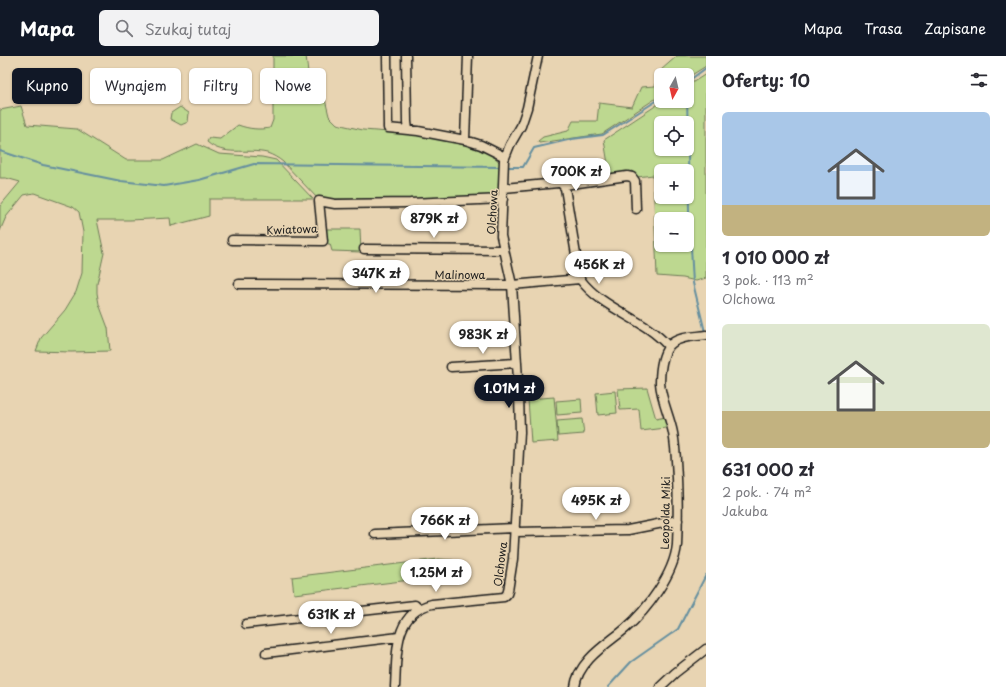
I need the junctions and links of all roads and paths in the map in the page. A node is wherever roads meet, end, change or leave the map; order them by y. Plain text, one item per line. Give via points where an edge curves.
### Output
1 (387, 56) edge
2 (406, 56) edge
3 (468, 56) edge
4 (538, 56) edge
5 (408, 130) junction
6 (465, 140) junction
7 (505, 164) junction
8 (564, 185) junction
9 (504, 188) junction
10 (503, 199) junction
11 (636, 210) dead end
12 (232, 240) dead end
13 (364, 249) dead end
14 (504, 250) junction
15 (580, 279) junction
16 (239, 284) dead end
17 (512, 285) junction
18 (705, 336) edge
19 (668, 346) junction
20 (517, 363) junction
21 (451, 367) dead end
22 (678, 520) junction
23 (515, 530) junction
24 (375, 534) dead end
25 (419, 609) junction
26 (246, 624) dead end
27 (399, 637) junction
28 (706, 649) edge
29 (266, 653) dead end
30 (395, 687) edge
31 (575, 687) edge
32 (660, 687) edge

1 - 5 street via 388,128
2 - 5 street
3 - 6 street
4 - 7 street, Olchowa via 527,108 521,126 510,145
5 - 6 street
6 - 7 street via 481,145
7 - 9 street, Olchowa
8 - 9 street via 558,183
8 - 11 street via 632,177 635,181
8 - 15 street
9 - 10 street, Olchowa
10 - 12 street, Kwiatowa via 335,204 319,201 323,241
10 - 14 street, Olchowa via 501,236
13 - 14 street
14 - 17 street, Olchowa
15 - 17 street, Malinowa
15 - 19 street via 593,293 658,336
16 - 17 street, Malinowa
17 - 20 street, Olchowa
18 - 19 street via 678,340
19 - 22 street, Leopolda Miki via 660,383 675,444
20 - 21 street
20 - 23 street, Olchowa via 520,432
22 - 23 street via 628,530
22 - 31 street, Leopolda Miki via 674,557 659,590 632,623 587,662
23 - 24 street, Olchowa
23 - 25 street, Olchowa via 512,568 505,596 437,603
25 - 26 street via 415,606
25 - 27 street, Olchowa via 407,620
27 - 29 street
27 - 30 street, Olchowa
28 - 32 street

